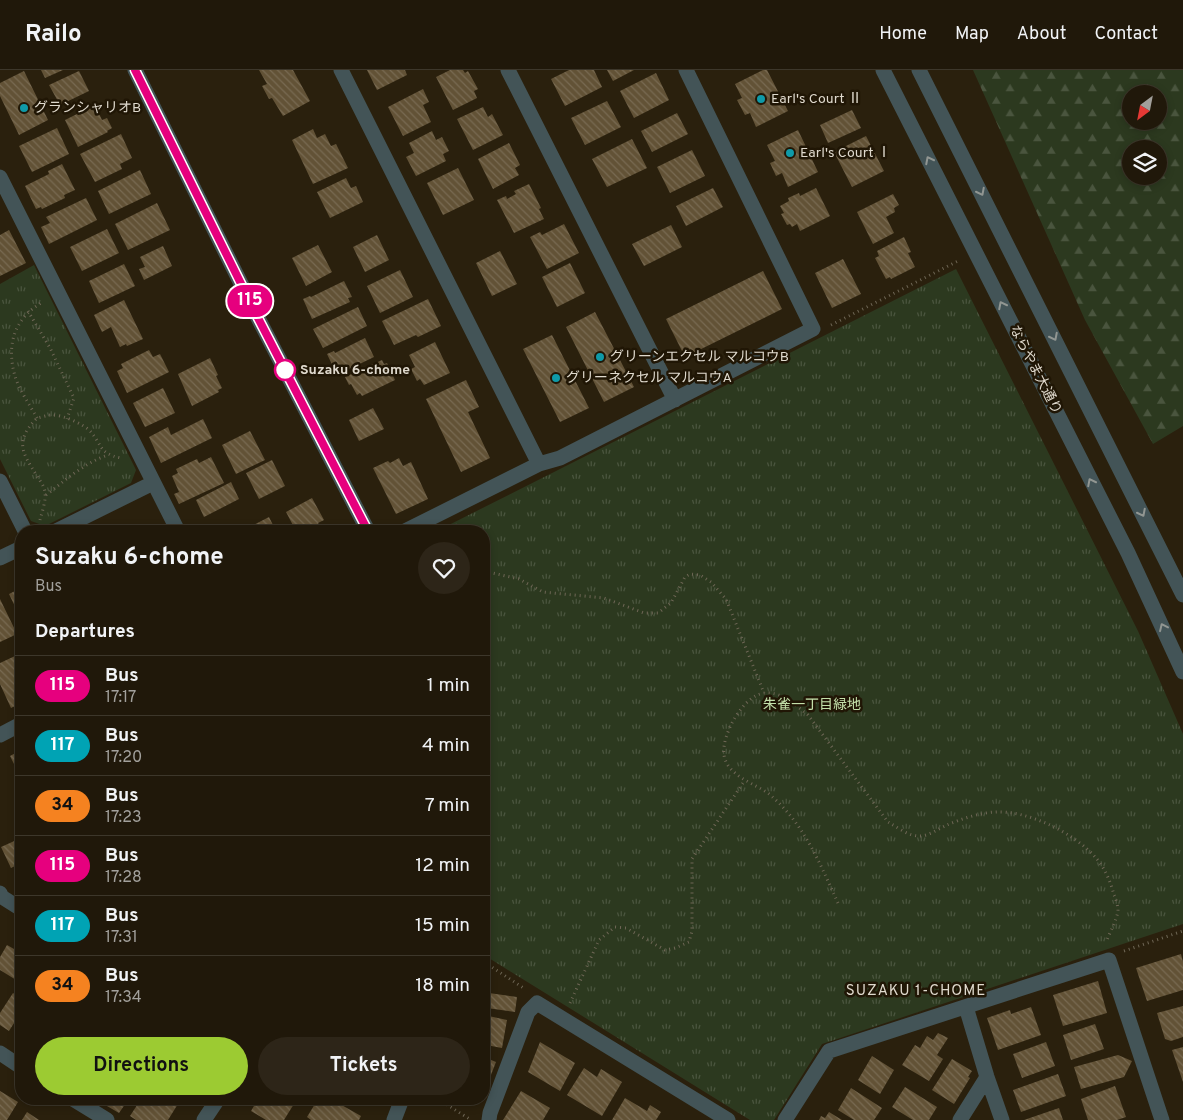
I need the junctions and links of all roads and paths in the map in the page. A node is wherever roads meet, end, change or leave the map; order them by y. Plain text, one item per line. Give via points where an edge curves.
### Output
1 (135, 70) edge
2 (341, 70) edge
3 (508, 70) edge
4 (686, 70) edge
5 (883, 70) edge
6 (919, 70) edge
7 (0, 177) edge
8 (958, 261) dead end
9 (58, 293) junction
10 (28, 311) junction
11 (813, 329) junction
12 (676, 400) junction
13 (36, 418) junction
14 (67, 419) junction
15 (109, 455) junction
16 (143, 463) junction
17 (539, 464) junction
18 (0, 482) edge
19 (153, 483) junction
20 (46, 495) junction
21 (39, 522) dead end
22 (22, 525) edge
23 (68, 525) edge
24 (175, 525) edge
25 (365, 525) edge
26 (417, 525) edge
27 (15, 551) edge
28 (0, 558) edge
29 (490, 572) edge
30 (1183, 595) edge
31 (1183, 672) edge
32 (764, 693) junction
33 (15, 727) edge
34 (0, 735) edge
35 (745, 780) junction
36 (0, 893) edge
37 (838, 904) dead end
38 (15, 905) edge
39 (1183, 931) edge
40 (1110, 957) junction
41 (490, 966) edge
42 (537, 1003) junction
43 (966, 1007) junction
44 (562, 1019) junction
45 (0, 1053) edge
46 (15, 1063) edge
47 (987, 1077) junction
48 (83, 1105) edge
49 (214, 1105) edge
50 (400, 1105) edge
51 (448, 1105) edge
52 (107, 1120) edge
53 (204, 1120) edge
54 (394, 1120) edge
55 (472, 1120) edge
56 (489, 1120) edge
57 (728, 1120) edge
58 (785, 1120) edge
59 (960, 1120) edge
60 (1002, 1120) edge
61 (1162, 1120) edge

1 - 25 street
2 - 17 street
3 - 12 street
4 - 11 street
31 -> 5 street, ならやま大通り via 1128,553
6 -> 30 street
7 - 9 street
8 - 11 path via 830,325
9 - 10 path
9 - 16 street
10 - 13 path via 16,329 11,354 15,377
10 - 14 path via 74,398
11 - 12 street
12 - 17 street via 560,458
13 - 14 path via 54,415
13 - 20 path via 23,435 22,445
14 - 15 path via 89,430
15 - 16 path
15 - 20 path via 81,468
16 - 19 street
17 - 26 street
18 - 22 street
19 - 23 street
19 - 24 street
20 - 21 path
27 - 28 street
29 - 32 path via 519,579 543,592 604,598 644,612 658,613 671,603 685,577 700,575 712,582 726,599
32 - 35 path via 745,704 728,729 724,756 732,771
32 - 40 path via 776,693 808,715 888,822 904,832 918,836 929,834 968,818 1010,812 1046,822 1083,846 1103,868 1118,909 1106,943
33 - 34 street
35 - 37 path via 768,793 797,823
35 - 44 path via 692,859 692,930 689,942 665,950 626,928 615,927 600,940
36 - 38 street
39 - 40 path
40 - 43 street
40 - 61 street
41 - 42 path via 530,992
42 - 44 street
42 - 56 street via 528,1012
43 - 47 street
43 - 58 street via 828,1051
44 - 57 street
45 - 46 street
47 - 59 street
47 - 60 street
48 - 52 street
49 - 53 street
50 - 54 street
51 - 55 path

